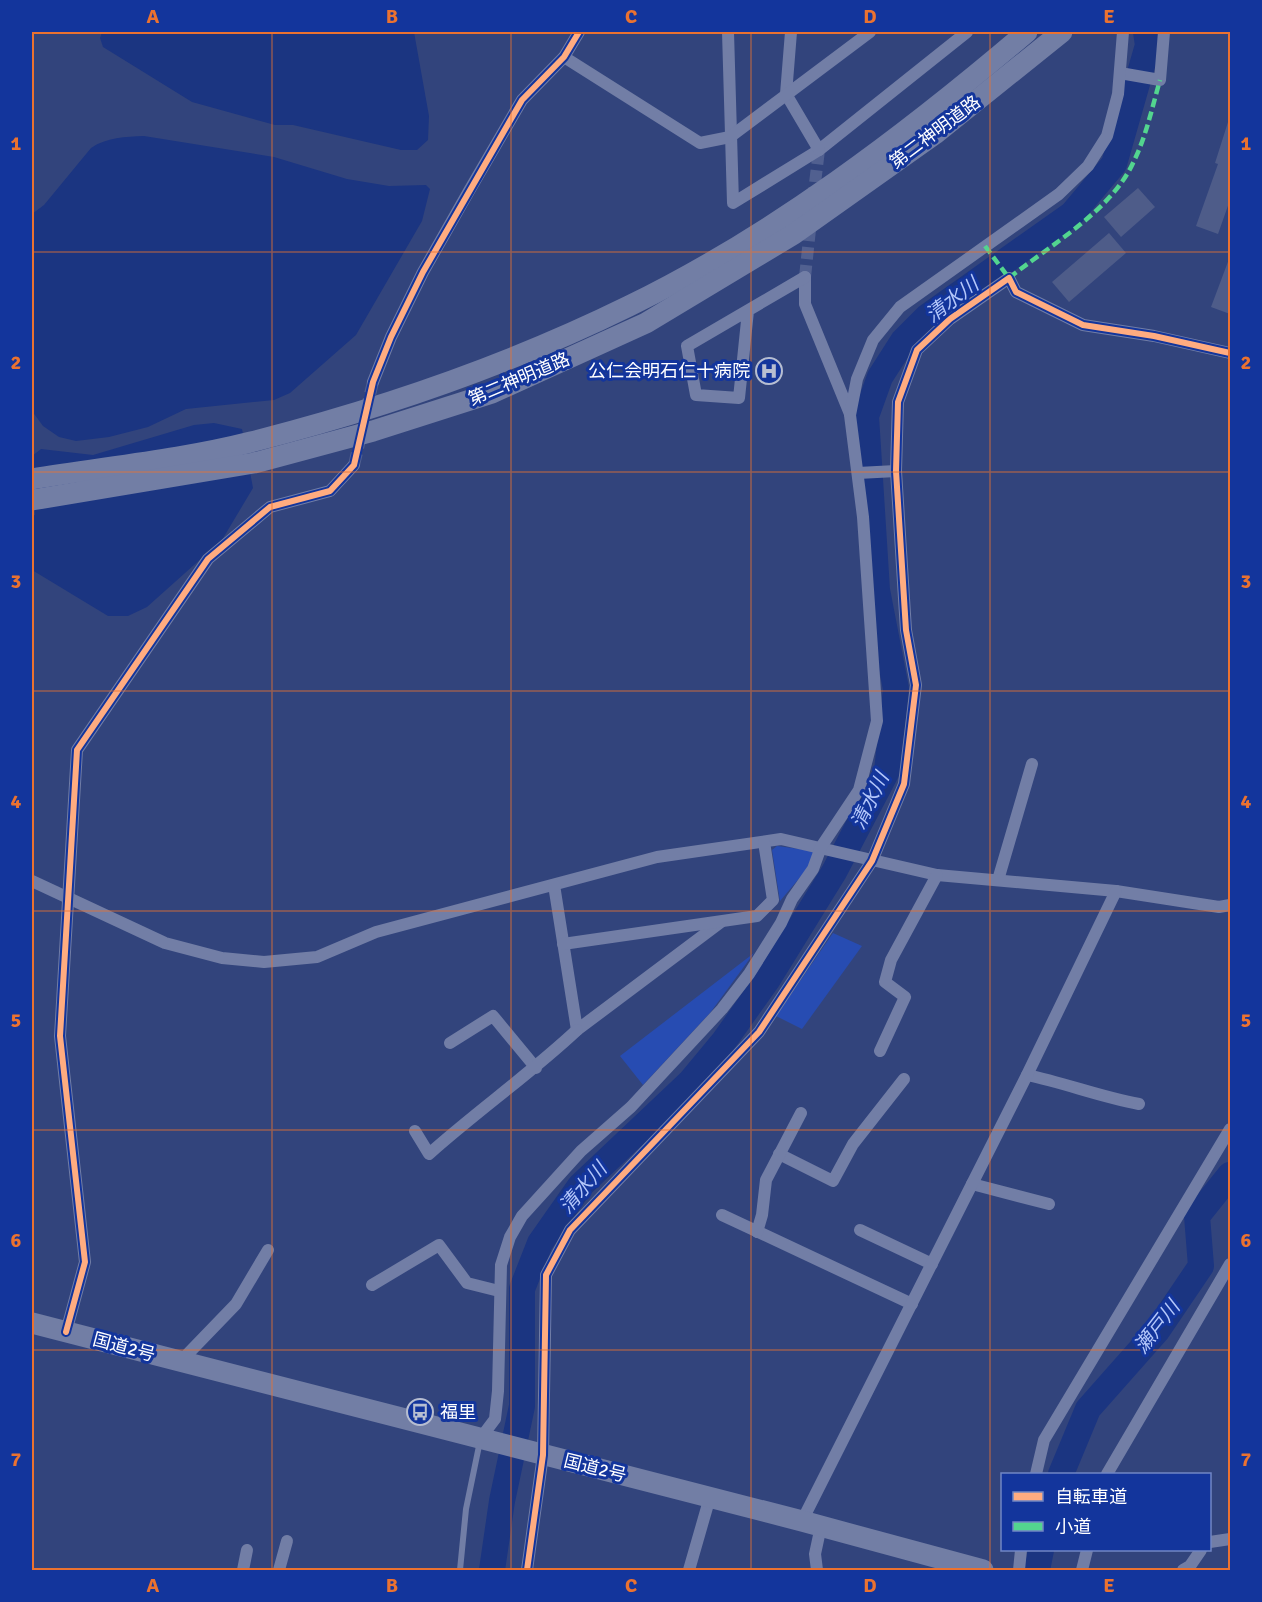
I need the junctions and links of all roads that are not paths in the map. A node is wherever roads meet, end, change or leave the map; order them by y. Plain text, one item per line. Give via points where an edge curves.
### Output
1 (579, 32) edge
2 (728, 32) edge
3 (791, 32) edge
4 (870, 32) edge
5 (967, 32) edge
6 (1028, 32) edge
7 (1062, 32) edge
8 (1123, 32) edge
9 (1164, 32) edge
10 (564, 57) junction
11 (1120, 74) junction
12 (786, 94) junction
13 (730, 137) junction
14 (819, 150) junction
15 (748, 311) junction
16 (1230, 353) edge
17 (373, 382) tunnel mouth
18 (850, 415) junction
19 (252, 452) junction
20 (354, 465) tunnel mouth
21 (896, 471) junction
22 (858, 473) junction
23 (32, 479) edge
24 (32, 500) edge
25 (1032, 764) dead end
26 (764, 842) junction
27 (821, 847) junction
28 (873, 861) junction
29 (936, 875) junction
30 (998, 880) junction
31 (32, 881) edge
32 (554, 885) junction
33 (1116, 891) junction
34 (67, 897) junction
35 (1230, 905) edge
36 (721, 922) junction
37 (563, 944) junction
38 (577, 1030) junction
39 (450, 1043) dead end
40 (880, 1051) dead end
41 (536, 1068) junction
42 (1027, 1075) junction
43 (904, 1079) dead end
44 (1139, 1104) dead end
45 (801, 1113) dead end
46 (1230, 1129) edge
47 (415, 1131) dead end
48 (779, 1154) junction
49 (972, 1184) junction
50 (1049, 1204) dead end
51 (722, 1215) dead end
52 (860, 1230) dead end
53 (757, 1232) junction
54 (268, 1250) dead end
55 (932, 1264) junction
56 (1230, 1264) edge
57 (372, 1285) dead end
58 (499, 1291) junction
59 (912, 1304) junction
60 (32, 1323) edge
61 (66, 1332) junction
62 (181, 1361) junction
63 (480, 1439) junction
64 (543, 1455) junction
65 (1036, 1473) edge
66 (1108, 1473) edge
67 (710, 1497) junction
68 (812, 1524) junction
69 (1230, 1539) edge
70 (287, 1541) dead end
71 (1211, 1542) edge
72 (247, 1550) dead end
73 (1021, 1551) edge
74 (1087, 1551) edge
75 (1200, 1551) edge
76 (243, 1570) edge
77 (279, 1570) edge
78 (460, 1570) edge
79 (527, 1570) edge
80 (689, 1570) edge
81 (817, 1570) edge
82 (983, 1570) edge
83 (1019, 1570) edge
84 (1082, 1570) edge
85 (1183, 1570) edge

1 - 10 street
2 - 13 street
3 - 12 street
4 - 12 street
5 - 14 street
6 - 19 highway, 第二神明道路 via 833,182 730,249 628,307 504,361
7 - 19 highway, 第二神明道路 via 935,134 794,234 646,323 492,393 373,431
8 - 11 street
9 - 11 street via 1160,80
10 - 13 street via 700,143
10 - 17 street via 522,100 413,290
11 - 18 street via 1107,136 1088,166 1059,194 900,307 873,340 857,379
12 - 13 street
12 - 14 street
13 - 14 street via 732,203
15 - 15 street via 687,345 696,394 738,398
15 - 18 street via 805,277 805,304
16 - 21 street via 1083,325 1016,292 1009,278 950,319 917,350 898,402
18 - 22 street
19 - 23 highway, 第二神明道路
19 - 24 highway, 第二神明道路
20 - 34 street via 330,491 270,507 208,559 76,750
21 - 22 street
21 - 28 street via 906,630 916,685 904,784
22 - 27 street via 877,721 859,790
25 - 30 street
26 - 27 street via 781,839
26 - 32 street via 657,857
26 - 36 street via 773,900 757,916
27 - 28 street
27 - 58 street via 813,868 762,953 722,1009 522,1216 501,1265
28 - 29 street
28 - 64 street via 759,1032 570,1230 546,1275
29 - 30 street
29 - 40 street via 891,960 885,982 905,997
30 - 33 street
31 - 34 street
32 - 34 street via 376,932 317,957 264,962 222,958 165,943
32 - 37 street
33 - 35 street via 1219,907
33 - 42 street
34 - 61 street via 60,1036 85,1262
36 - 37 street
36 - 38 street
37 - 38 street
38 - 41 street
39 - 41 street via 493,1016
41 - 47 street via 481,1108 429,1154
42 - 44 street
42 - 49 street
43 - 48 street via 853,1144 833,1181
45 - 48 street
46 - 65 street via 1044,1440
48 - 53 street via 766,1179
49 - 50 street
49 - 55 street
51 - 53 street
52 - 55 street
53 - 59 street
54 - 62 street via 236,1304
55 - 59 street
56 - 66 street
57 - 58 street via 439,1245 467,1282
58 - 63 street via 495,1419
59 - 68 street
60 - 61 highway, 国道2号
61 - 62 highway, 国道2号
62 - 63 highway, 国道2号
63 - 64 highway, 国道2号
63 - 78 lane via 466,1509
64 - 67 highway, 国道2号
64 - 79 street
67 - 68 highway, 国道2号
67 - 80 street
68 - 81 street
68 - 82 highway, 国道2号
69 - 71 street
70 - 77 street
72 - 76 street
73 - 83 street
74 - 84 street
75 - 85 street

